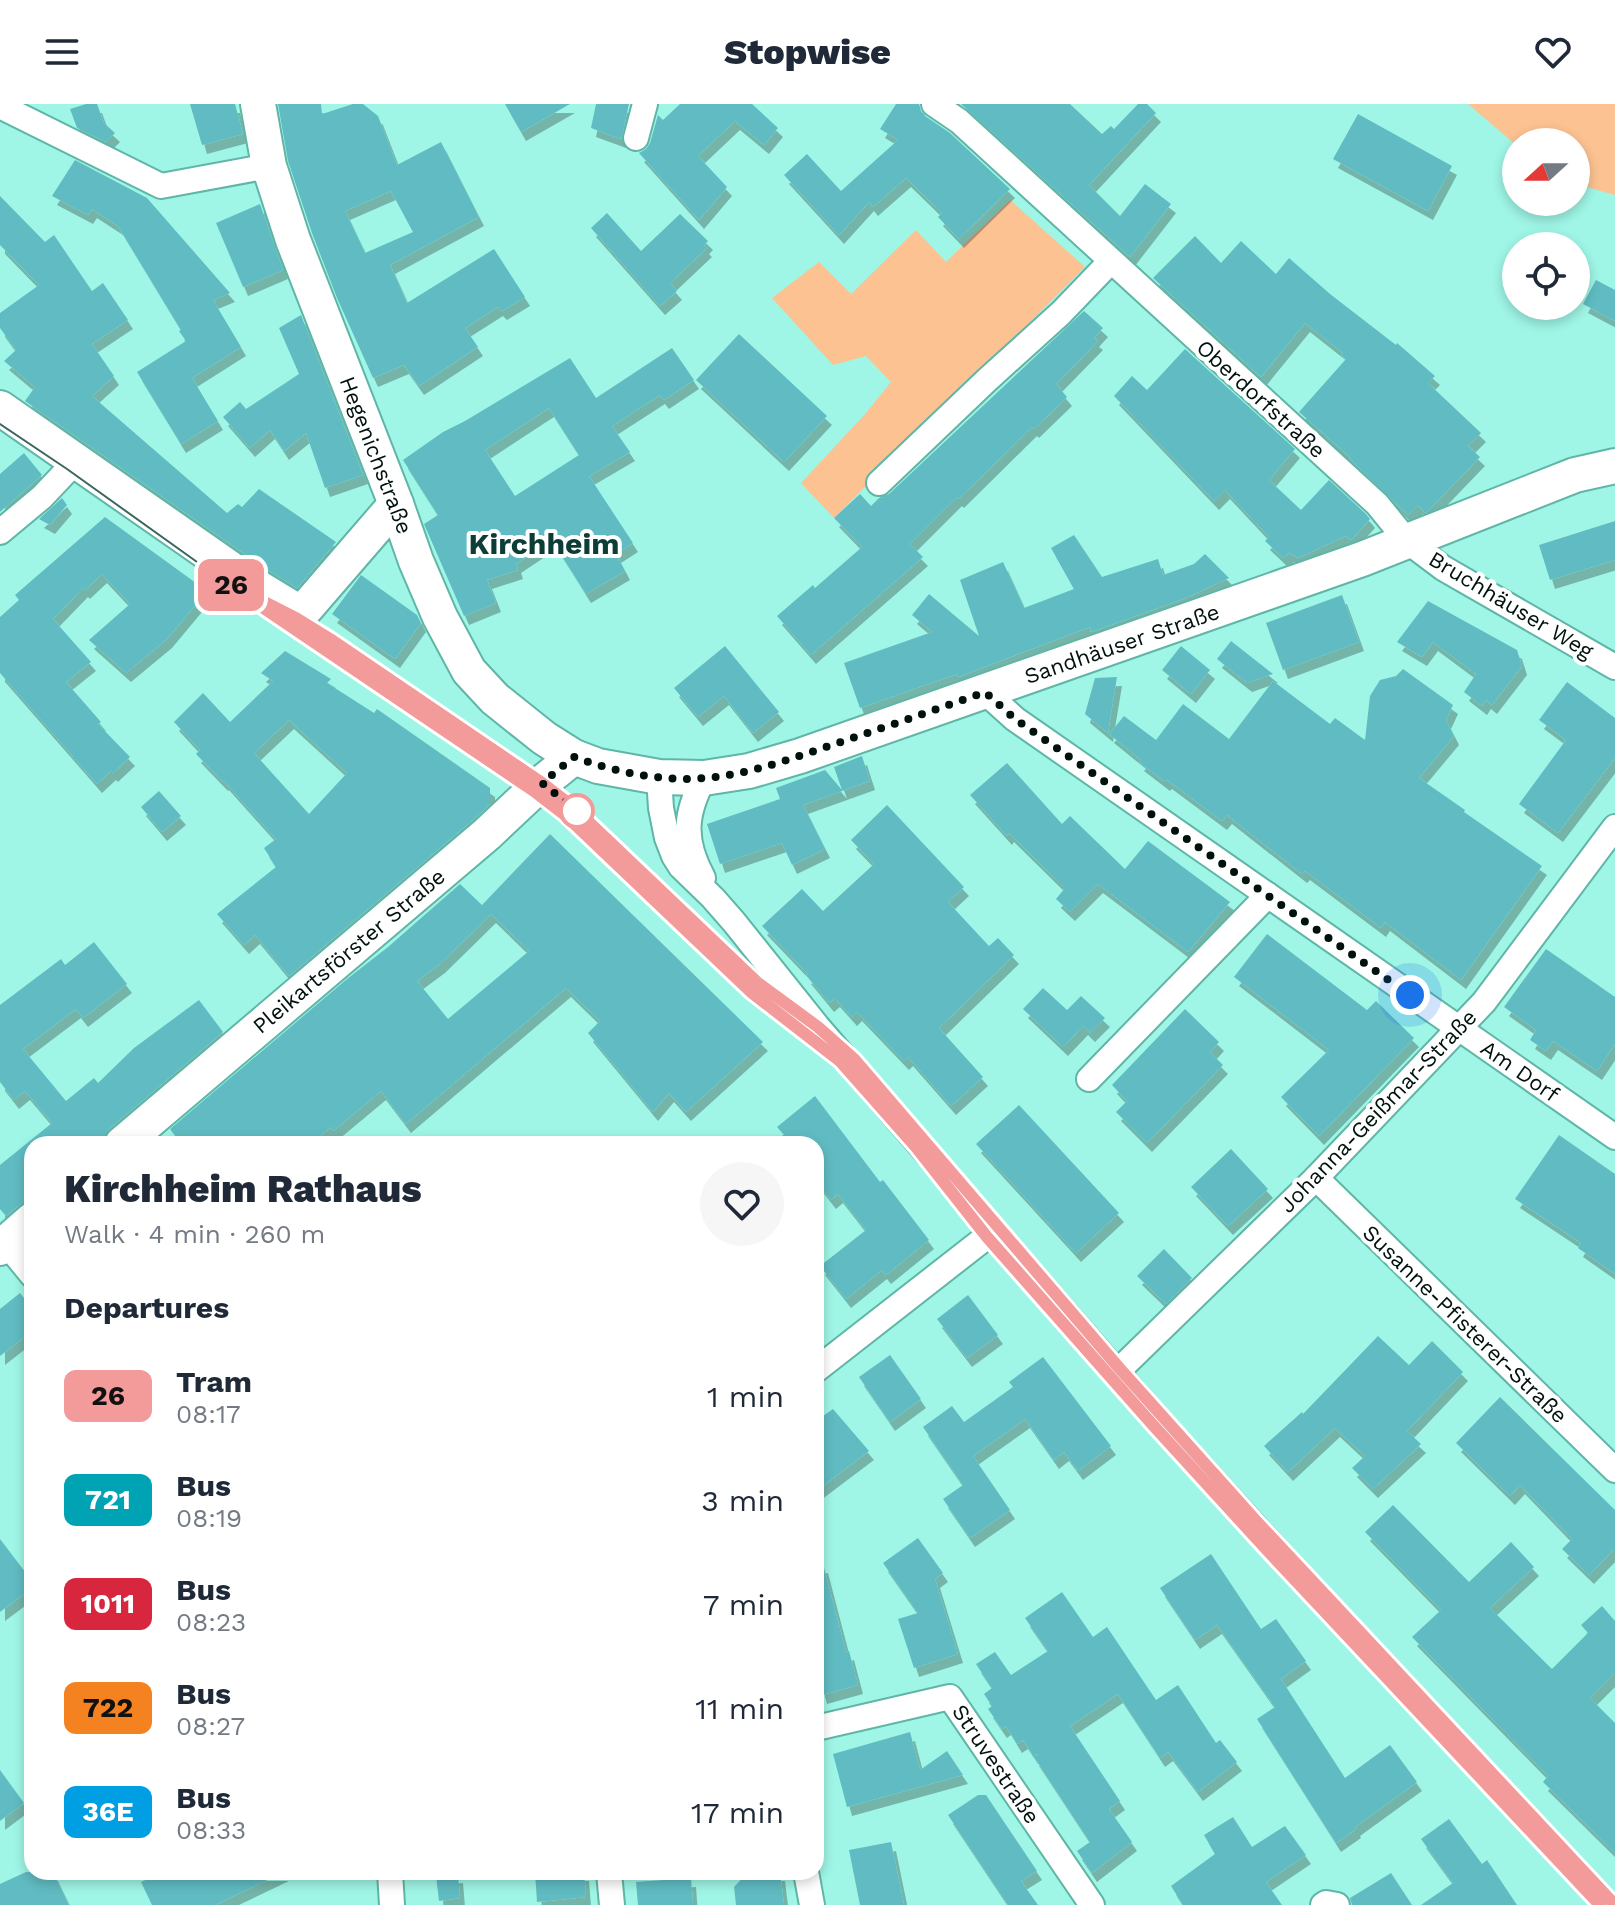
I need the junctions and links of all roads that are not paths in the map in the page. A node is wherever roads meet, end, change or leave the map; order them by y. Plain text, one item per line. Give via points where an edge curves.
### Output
1 (258, 104) edge
2 (645, 104) edge
3 (934, 104) edge
4 (0, 106) edge
5 (636, 138) dead end
6 (269, 166) junction
7 (1117, 267) junction
8 (0, 408) edge
9 (77, 460) junction
10 (1615, 466) edge
11 (879, 483) dead end
12 (396, 504) junction
13 (0, 532) edge
14 (1407, 541) junction
15 (1615, 667) edge
16 (985, 692) junction
17 (574, 757) junction
18 (659, 777) junction
19 (704, 778) junction
20 (1615, 827) edge
21 (1268, 895) junction
22 (713, 898) junction
23 (1458, 1028) junction
24 (1089, 1079) dead end
25 (131, 1136) edge
26 (1615, 1137) edge
27 (1316, 1178) junction
28 (24, 1227) edge
29 (994, 1231) junction
30 (3, 1245) edge
31 (24, 1267) edge
32 (824, 1364) edge
33 (1116, 1373) junction
34 (1615, 1470) edge
35 (824, 1726) edge
36 (390, 1880) edge
37 (610, 1880) edge
38 (807, 1880) edge
39 (389, 1904) edge
40 (612, 1905) edge
41 (812, 1905) edge
42 (1092, 1905) edge
43 (1323, 1905) edge
44 (1337, 1905) edge
45 (1608, 1905) edge

1 - 6 street, Hegenichstraße
2 - 5 street
3 - 7 street, Oberdorfstraße
4 - 6 street via 161,186
6 - 12 street, Hegenichstraße
7 - 11 street
7 - 14 street, Oberdorfstraße via 1377,504
8 - 9 street
9 - 12 street via 300,613
9 - 13 street
10 - 14 street, Sandhäuser Straße via 1575,475
12 - 17 street, Hegenichstraße via 440,617 469,671 518,719
14 - 15 street, Bruchhäuser Weg via 1443,568
14 - 16 street, Sandhäuser Straße
16 - 19 street, Sandhäuser Straße via 800,756
16 - 21 street, Am Dorf via 1015,719
17 - 18 street, Sandhäuser Straße
17 - 25 street, Pleikartsförster Straße
18 - 19 street, Sandhäuser Straße
18 - 22 street via 674,856
19 - 22 street via 689,810 687,833 692,858
20 - 23 street, Johanna-Geißmar-Straße via 1484,1002
21 - 23 street, Am Dorf
21 - 24 street
22 - 29 street
23 - 26 street, Am Dorf
23 - 27 street, Johanna-Geißmar-Straße
27 - 33 street, Johanna-Geißmar-Straße
27 - 34 street, Susanne-Pfisterer-Straße
28 - 30 street
29 - 32 street
29 - 33 street
30 - 31 street
33 - 45 street
35 - 42 street, Struvestraße via 950,1697
36 - 39 street
37 - 40 street
38 - 41 street
43 - 44 street

